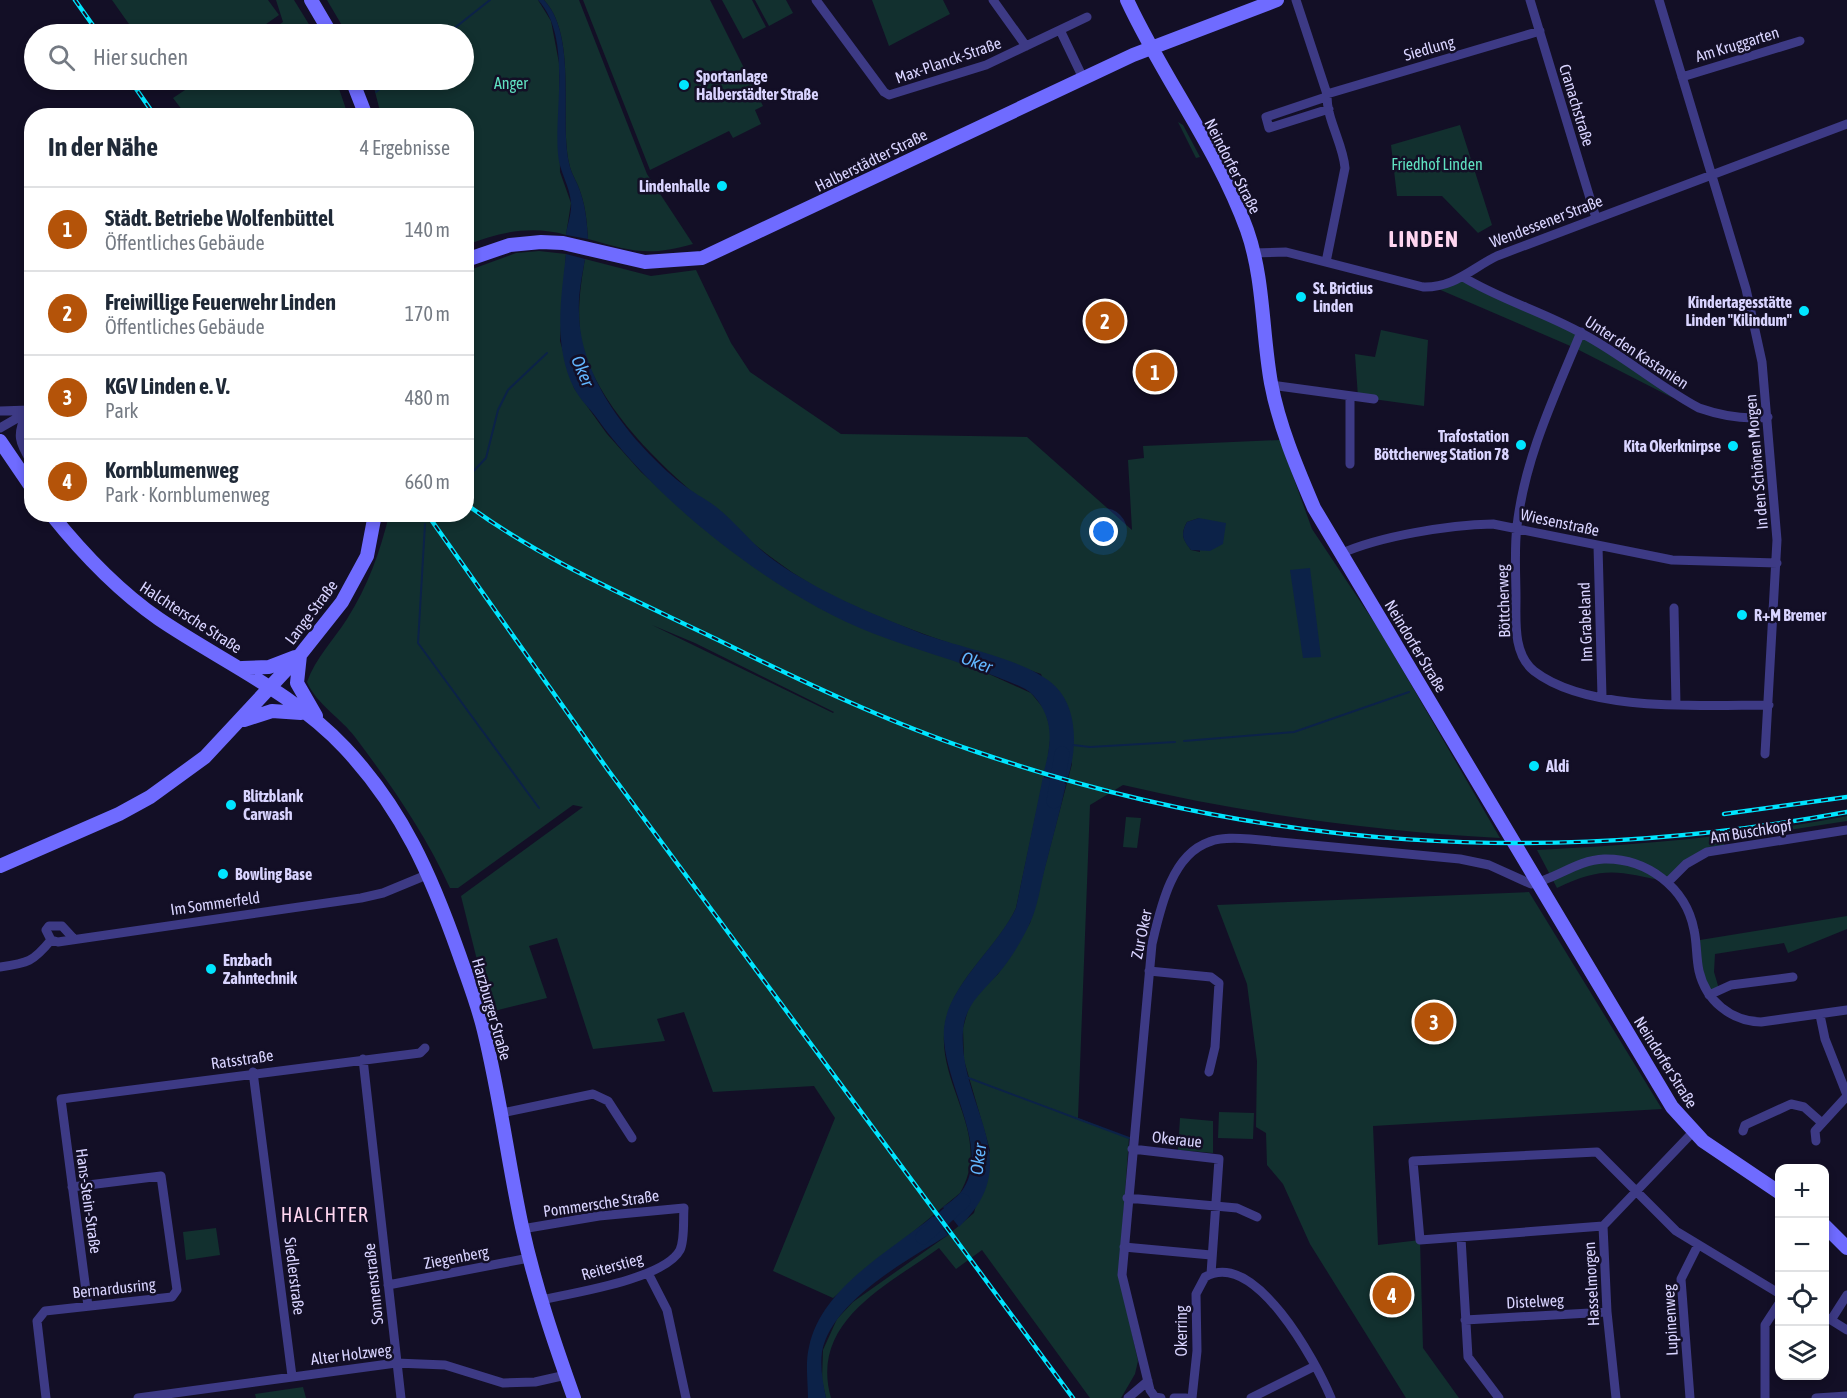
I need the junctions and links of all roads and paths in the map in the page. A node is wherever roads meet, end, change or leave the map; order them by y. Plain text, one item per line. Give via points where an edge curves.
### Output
1 (311, 0) edge
2 (816, 0) edge
3 (993, 0) edge
4 (1126, 0) edge
5 (1277, 0) edge
6 (1296, 0) edge
7 (1530, 0) edge
8 (1659, 0) edge
9 (1087, 17) dead end
10 (325, 24) edge
11 (1060, 30) junction
12 (1540, 31) junction
13 (1800, 41) dead end
14 (1026, 46) junction
15 (1150, 47) junction
16 (1682, 76) junction
17 (1083, 78) junction
18 (356, 90) edge
19 (1327, 95) junction
20 (363, 108) edge
21 (1329, 109) junction
22 (1847, 124) edge
23 (1711, 175) junction
24 (1596, 218) junction
25 (1253, 253) junction
26 (474, 257) edge
27 (1326, 262) junction
28 (1463, 278) junction
29 (1581, 332) junction
30 (1271, 385) junction
31 (1350, 396) junction
32 (1374, 399) dead end
33 (0, 411) edge
34 (24, 411) edge
35 (24, 414) edge
36 (1768, 417) junction
37 (24, 422) edge
38 (0, 428) edge
39 (0, 441) edge
40 (24, 451) edge
41 (1350, 464) dead end
42 (24, 476) edge
43 (58, 522) edge
44 (373, 522) edge
45 (1516, 527) junction
46 (1598, 546) junction
47 (1340, 554) junction
48 (1777, 563) junction
49 (1674, 608) dead end
50 (300, 655) junction
51 (239, 668) junction
52 (270, 688) junction
53 (1602, 697) junction
54 (1676, 705) junction
55 (1769, 705) junction
56 (308, 716) junction
57 (239, 722) junction
58 (322, 726) junction
59 (1766, 754) dead end
60 (1847, 830) edge
61 (0, 866) edge
62 (429, 874) junction
63 (1668, 882) junction
64 (1539, 883) junction
65 (74, 939) junction
66 (51, 940) junction
67 (0, 967) edge
68 (1149, 971) junction
69 (1793, 977) dead end
70 (1709, 995) junction
71 (1847, 1010) edge
72 (1820, 1015) junction
73 (425, 1048) dead end
74 (363, 1059) junction
75 (253, 1072) junction
76 (1209, 1072) dead end
77 (1847, 1096) edge
78 (61, 1099) joint
79 (502, 1113) junction
80 (1821, 1122) junction
81 (1743, 1131) dead end
82 (1693, 1132) junction
83 (633, 1138) dead end
84 (1816, 1141) dead end
85 (1132, 1149) junction
86 (72, 1187) junction
87 (1775, 1189) edge
88 (1637, 1192) junction
89 (1127, 1198) junction
90 (1215, 1206) junction
91 (684, 1208) joint
92 (1257, 1217) dead end
93 (1603, 1226) junction
94 (522, 1230) junction
95 (1829, 1230) edge
96 (1461, 1238) junction
97 (1698, 1245) junction
98 (1124, 1246) junction
99 (1847, 1248) edge
100 (1211, 1255) junction
101 (529, 1258) junction
102 (648, 1273) junction
103 (1211, 1274) junction
104 (388, 1285) junction
105 (1775, 1292) edge
106 (1847, 1295) edge
107 (541, 1300) junction
108 (88, 1306) junction
109 (1775, 1309) edge
110 (1607, 1312) junction
111 (1829, 1317) edge
112 (1829, 1319) edge
113 (1465, 1320) junction
114 (1847, 1330) edge
115 (396, 1363) junction
116 (1315, 1366) junction
117 (566, 1375) junction
118 (292, 1376) junction
119 (1148, 1381) junction
120 (1847, 1396) edge
121 (46, 1398) edge
122 (138, 1398) edge
123 (401, 1398) edge
124 (574, 1398) edge
125 (684, 1398) edge
126 (1128, 1398) edge
127 (1157, 1398) edge
128 (1174, 1398) edge
129 (1186, 1398) edge
130 (1192, 1398) edge
131 (1251, 1398) edge
132 (1331, 1398) edge
133 (1499, 1398) edge
134 (1616, 1398) edge
135 (1689, 1398) edge
136 (1765, 1398) edge
137 (1816, 1398) edge

1 - 10 main road
2 - 14 street, Max-Planck-Straße via 889,95 960,75
3 - 14 street
4 - 15 main road, Neindorfer Straße
5 - 15 main road, Halberstädter Straße
6 - 19 street
7 - 12 street, Cranachstraße
8 - 16 street, Am Kruggarten
9 - 11 street, Max-Planck-Straße
11 - 14 street, Max-Planck-Straße
11 - 17 street
12 - 19 street, Siedlung
12 - 24 street, Cranachstraße
13 - 16 street, Am Kruggarten
15 - 17 main road, Halberstädter Straße
15 - 25 main road, Neindorfer Straße via 1232,194
16 - 23 street, Am Kruggarten
17 - 26 main road, Halberstädter Straße via 722,250 688,261 645,262 563,243 541,242 510,245
18 - 20 main road
19 - 21 street
19 - 21 street, Siedlung via 1266,117 1269,128
21 - 27 street via 1345,168
22 - 23 street, Wendessener Straße
23 - 24 street, Wendessener Straße
23 - 36 street, In den Schönen Morgen via 1757,332
24 - 28 street, Wendessener Straße via 1497,256
25 - 27 street, Wendessener Straße via 1277,251
25 - 30 main road, Neindorfer Straße
27 - 28 street, Wendessener Straße via 1424,287 1448,285
28 - 29 street, Unter den Kastanien
29 - 36 street, Unter den Kastanien via 1699,408 1749,419
29 - 45 street, Böttcherweg via 1545,415
30 - 31 street
30 - 47 main road, Neindorfer Straße via 1293,459
31 - 32 street
31 - 41 street
33 - 34 street
35 - 38 street
36 - 48 street, In den Schönen Morgen
37 - 40 street via 18,436
39 - 42 main road
43 - 51 main road, Halchtersche Straße via 90,561 134,601
44 - 50 main road, Lange Straße via 367,556 357,577
45 - 46 street, Wiesenstraße
45 - 47 street, Wiesenstraße via 1471,525 1373,542
45 - 53 street, Böttcherweg via 1517,634 1521,653 1533,670 1546,678
46 - 48 street, Wiesenstraße via 1672,560
46 - 53 street, Im Grabeland
47 - 64 main road, Neindorfer Straße
48 - 55 street, In den Schönen Morgen
49 - 54 street
50 - 51 main road via 269,667
50 - 52 main road, Lange Straße
50 - 58 main road via 297,683
51 - 52 main road, Halchtersche Straße
52 - 56 main road, Harzburger Straße
52 - 57 main road, Lange Straße
53 - 54 street, Böttcherweg
54 - 55 street, Böttcherweg
55 - 59 street, In den Schönen Morgen
56 - 57 main road via 272,711
56 - 58 main road, Harzburger Straße
57 - 61 main road, Lange Straße via 205,757 150,796
58 - 62 main road, Harzburger Straße via 386,797
60 - 63 street, Am Buschkopf via 1707,852 1686,864
62 - 65 street, Im Sommerfeld via 361,898
62 - 79 main road, Harzburger Straße via 480,1014
63 - 64 street via 1640,865 1601,859 1575,865
63 - 70 street via 1688,910 1699,971
64 - 68 street, Zur Oker via 1522,882 1489,865 1460,859 1250,839 1211,841 1191,853 1175,876 1159,914
64 - 82 main road, Neindorfer Straße via 1672,1107
65 - 66 street, Im Sommerfeld
65 - 66 street via 56,924 46,930
66 - 67 street via 36,959
68 - 76 street via 1211,977 1220,983
68 - 85 street, Zur Oker
69 - 70 street via 1731,985
70 - 72 street via 1721,1008 1751,1022
71 - 72 street
72 - 77 street
73 - 74 street, Ratsstraße via 420,1053
74 - 75 street, Ratsstraße
74 - 104 street, Sonnenstraße
75 - 78 street, Ratsstraße
75 - 118 street, Siedlerstraße
77 - 80 street
78 - 86 street, Hans-Stein-Straße
79 - 83 street via 593,1094 608,1101
79 - 94 main road, Harzburger Straße
80 - 81 street via 1804,1107 1791,1104 1745,1125
80 - 84 street via 1815,1131
82 - 87 main road, Neindorfer Straße
82 - 88 street, Hasselmorgen
85 - 89 street, Zur Oker
85 - 90 street, Okeraue via 1219,1159
86 - 108 street, Hans-Stein-Straße
86 - 108 street, Bernardusring via 161,1176 170,1232 175,1294
88 - 93 street, Hasselmorgen
88 - 96 street via 1597,1152 1413,1161 1420,1240
88 - 97 street via 1676,1231
89 - 90 street
89 - 98 street, Zur Oker
90 - 92 street
90 - 100 street
91 - 94 street, Pommersche Straße via 599,1216
91 - 102 street, Reiterstieg via 681,1249
93 - 96 street
93 - 110 street, Hasselmorgen
94 - 101 main road, Harzburger Straße
95 - 99 main road
96 - 113 street
97 - 105 street
97 - 135 street, Lupinenweg via 1681,1279
98 - 100 street
98 - 119 street, Zur Oker via 1123,1287
100 - 103 street
101 - 104 street, Ziegenberg
101 - 107 main road, Harzburger Straße
102 - 107 street, Reiterstieg
102 - 125 street via 667,1310
103 - 116 street via 1239,1276 1264,1292
103 - 130 street, Okerring via 1201,1281 1196,1294 1197,1352
104 - 115 street, Sonnenstraße
106 - 111 street
107 - 117 main road, Harzburger Straße
108 - 121 street, Bernardusring via 39,1315
109 - 136 street via 1765,1325
110 - 113 street, Distelweg
110 - 134 street, Hasselmorgen
112 - 114 street
113 - 133 street via 1467,1357
115 - 117 street, Alter Holzweg via 445,1365 502,1383 535,1382
115 - 118 street, Alter Holzweg
115 - 123 street, Sonnenstraße
116 - 131 street
116 - 132 street
117 - 124 main road, Harzburger Straße
118 - 122 street, Alter Holzweg
119 - 126 street
119 - 127 street, Zur Oker
120 - 137 street
128 - 129 street

